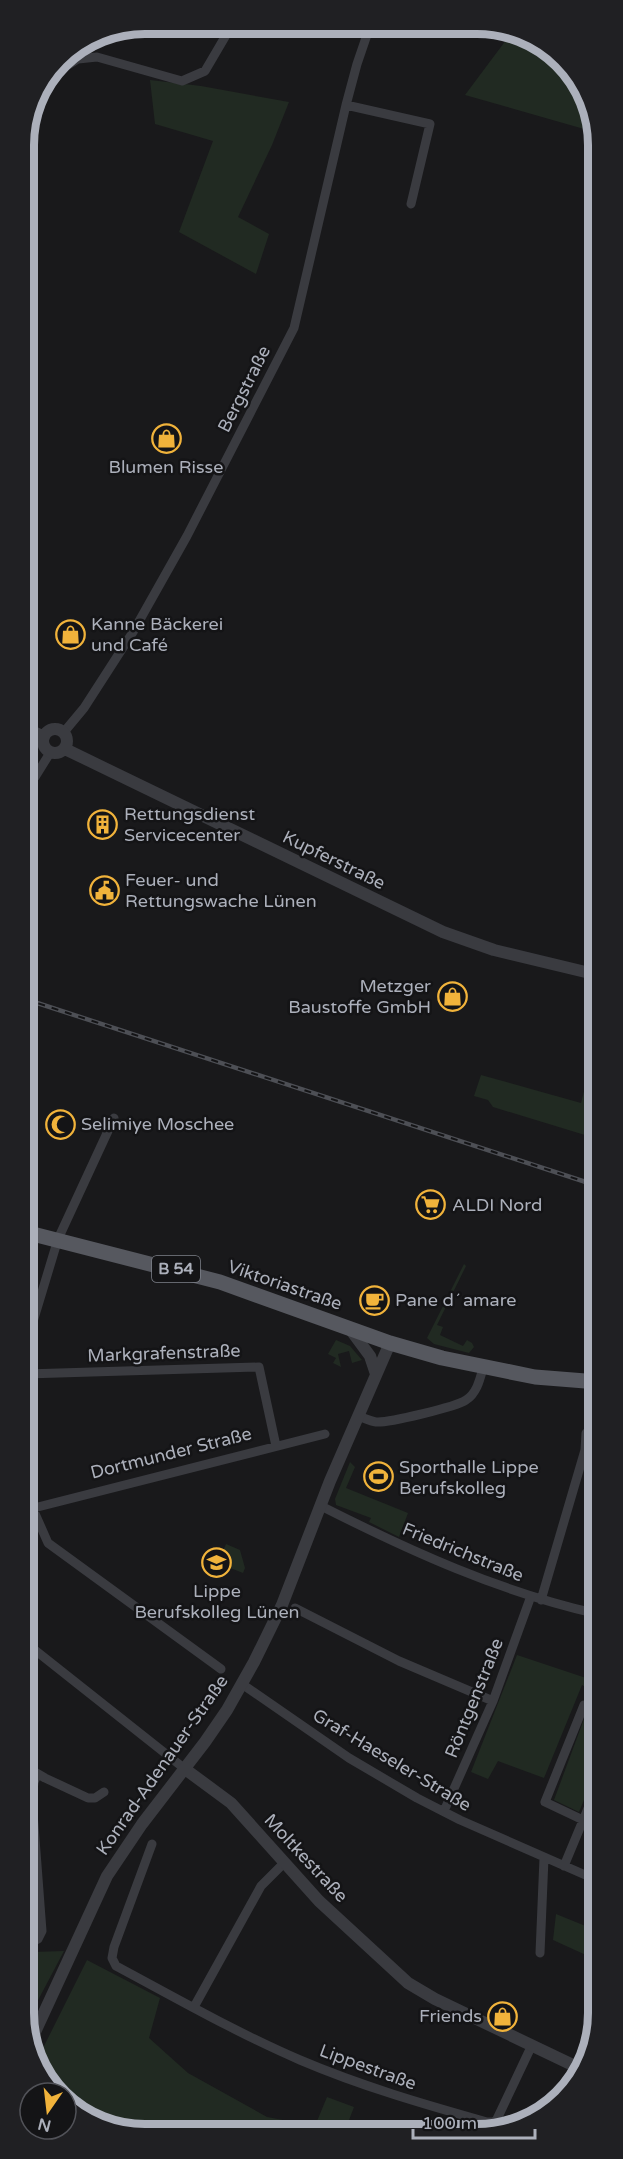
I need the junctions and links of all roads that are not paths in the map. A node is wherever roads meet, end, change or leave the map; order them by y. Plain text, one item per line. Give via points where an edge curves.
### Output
1 (367, 34) edge
2 (226, 35) edge
3 (70, 64) edge
4 (346, 105) junction
5 (411, 204) dead end
6 (64, 732) junction
7 (35, 733) edge
8 (44, 737) junction
9 (65, 749) junction
10 (50, 753) junction
11 (35, 777) edge
12 (588, 973) edge
13 (114, 1118) dead end
14 (34, 1234) edge
15 (58, 1239) junction
16 (34, 1317) edge
17 (350, 1328) junction
18 (390, 1343) junction
19 (483, 1368) junction
20 (34, 1374) edge
21 (376, 1374) junction
22 (588, 1381) edge
23 (364, 1418) junction
24 (586, 1433) dead end
25 (325, 1434) dead end
26 (276, 1446) junction
27 (321, 1506) junction
28 (34, 1508) edge
29 (34, 1518) edge
30 (531, 1596) junction
31 (541, 1600) junction
32 (295, 1608) dead end
33 (588, 1612) edge
34 (34, 1650) edge
35 (221, 1669) dead end
36 (242, 1683) junction
37 (493, 1701) junction
38 (584, 1705) dead end
39 (185, 1769) junction
40 (34, 1773) edge
41 (37, 1775) junction
42 (34, 1782) edge
43 (104, 1792) dead end
44 (588, 1807) edge
45 (444, 1811) junction
46 (583, 1820) junction
47 (34, 1826) edge
48 (152, 1844) dead end
49 (544, 1858) junction
50 (284, 1863) junction
51 (564, 1866) junction
52 (588, 1876) edge
53 (34, 1941) edge
54 (540, 1953) dead end
55 (194, 2007) junction
56 (36, 2030) edge
57 (532, 2045) junction
58 (575, 2066) edge

1 - 4 street, Bergstraße
2 - 3 street via 204,71 182,81 97,57
4 - 5 street via 430,124
4 - 6 street, Bergstraße via 294,328 133,632
6 - 8 street via 53,729
6 - 9 street
7 - 8 street
8 - 10 street via 44,746
9 - 10 street via 58,754
9 - 12 street, Kupferstraße via 443,932 501,952
10 - 11 street
13 - 15 street
14 - 15 main road, Viktoriastraße / B 54
15 - 16 street
15 - 17 main road, Viktoriastraße / B 54 via 220,1282
17 - 18 main road, Viktoriastraße / B 54
17 - 21 street via 370,1356
18 - 19 main road, B 54
18 - 21 street, Konrad-Adenauer-Straße
19 - 22 main road, B 54
19 - 23 street via 465,1401 380,1422
20 - 26 street, Markgrafenstraße via 259,1367
21 - 23 street, Konrad-Adenauer-Straße
23 - 27 street, Konrad-Adenauer-Straße
24 - 31 street via 585,1450
25 - 26 street, Dortmunder Straße
26 - 28 street, Dortmunder Straße
27 - 30 street, Friedrichstraße via 428,1558
27 - 36 street, Konrad-Adenauer-Straße via 282,1605
29 - 35 street via 48,1543
30 - 31 street, Friedrichstraße
30 - 37 street, Röntgenstraße
31 - 33 street, Friedrichstraße
32 - 37 street via 399,1661
34 - 39 street, Moltkestraße
36 - 39 street, Konrad-Adenauer-Straße
36 - 45 street, Graf-Haeseler-Straße via 349,1758
37 - 45 street, Röntgenstraße
38 - 46 street via 545,1802
39 - 50 street, Moltkestraße via 231,1803
39 - 56 street, Konrad-Adenauer-Straße via 141,1824 107,1876
40 - 41 street
41 - 42 street
41 - 43 street via 88,1798
44 - 46 street
45 - 49 street, Graf-Haeseler-Straße
46 - 51 street
47 - 53 street via 42,1931
48 - 55 street, Lippestraße via 112,1958 116,1966
49 - 51 street, Graf-Haeseler-Straße
49 - 54 street
50 - 55 street via 261,1886
50 - 57 street, Moltkestraße via 408,1983
51 - 52 street, Graf-Haeseler-Straße
55 - 57 street, Lippestraße via 297,2059 347,2079 487,2122 497,2119
57 - 58 street, Moltkestraße

